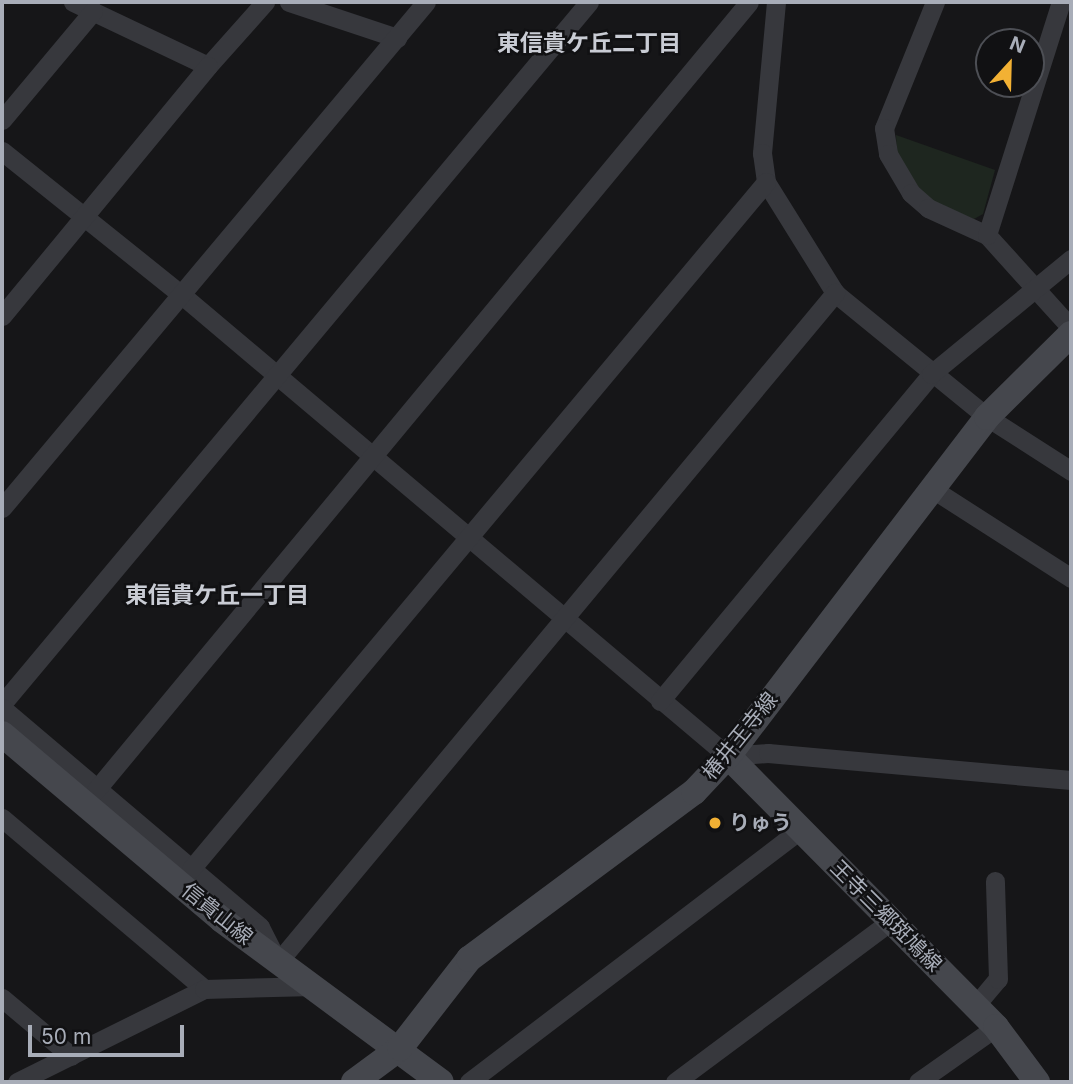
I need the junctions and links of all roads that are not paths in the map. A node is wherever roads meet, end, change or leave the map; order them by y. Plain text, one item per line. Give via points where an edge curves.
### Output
1 (73, 2) edge
2 (265, 2) edge
3 (289, 2) edge
4 (426, 2) edge
5 (589, 2) edge
6 (749, 2) edge
7 (776, 2) edge
8 (935, 2) edge
9 (1062, 2) edge
10 (93, 11) junction
11 (397, 38) junction
12 (208, 66) junction
13 (2, 120) edge
14 (2, 151) edge
15 (766, 182) junction
16 (85, 218) junction
17 (987, 235) junction
18 (1071, 259) edge
19 (1035, 290) junction
20 (835, 293) junction
21 (183, 296) junction
22 (2, 316) edge
23 (1071, 328) edge
24 (1071, 334) edge
25 (932, 373) junction
26 (275, 376) junction
27 (987, 416) junction
28 (369, 457) junction
29 (1071, 471) edge
30 (931, 488) junction
31 (2, 508) edge
32 (467, 539) junction
33 (1071, 578) edge
34 (563, 618) junction
35 (660, 701) junction
36 (2, 706) edge
37 (2, 734) edge
38 (728, 756) junction
39 (1071, 780) edge
40 (96, 790) junction
41 (2, 818) edge
42 (800, 830) junction
43 (191, 869) junction
44 (995, 881) dead end
45 (891, 920) junction
46 (278, 962) junction
47 (315, 986) junction
48 (204, 989) junction
49 (2, 998) edge
50 (975, 1006) junction
51 (996, 1027) junction
52 (400, 1048) junction
53 (71, 1056) junction
54 (17, 1082) edge
55 (354, 1082) edge
56 (440, 1082) edge
57 (469, 1082) edge
58 (675, 1082) edge
59 (918, 1082) edge
60 (1037, 1082) edge

1 - 10 street
2 - 12 street
3 - 11 street
4 - 11 street
5 - 26 street
6 - 28 street
7 - 15 street via 762,153
8 - 17 street via 884,128 888,154 911,193 928,208
9 - 17 street
10 - 12 street
10 - 13 street
11 - 21 street
12 - 16 street
14 - 16 street
15 - 20 street
15 - 32 street
16 - 21 street
16 - 22 street
17 - 19 street
18 - 19 street
19 - 23 street
19 - 25 street
20 - 25 street
20 - 34 street
21 - 26 street
21 - 31 street
24 - 27 main road, 椿井王寺線
25 - 27 street
25 - 35 street
26 - 28 street
26 - 36 street
27 - 29 street
27 - 30 main road, 椿井王寺線
28 - 32 street
28 - 40 street
30 - 33 street
30 - 38 main road, 椿井王寺線
32 - 34 street
32 - 43 street
34 - 35 street
34 - 46 street
35 - 38 street
36 - 40 street
37 - 46 main road, 信貴山線
38 - 39 street via 768,753
38 - 42 main road, 王寺三郷斑鳩線
38 - 52 main road, 椿井王寺線 via 694,792 469,959
40 - 43 street
41 - 48 street
42 - 45 main road, 王寺三郷斑鳩線
42 - 57 street
43 - 46 street via 260,927
44 - 50 street via 998,979
45 - 50 main road, 王寺三郷斑鳩線
45 - 58 street
46 - 47 main road, 信貴山線
47 - 48 street
47 - 52 main road, 信貴山線
48 - 53 street
49 - 53 street
50 - 51 main road, 王寺三郷斑鳩線
51 - 59 street
51 - 60 main road, 王寺三郷斑鳩線
52 - 55 main road, 椿井王寺線
52 - 56 main road, 信貴山線
53 - 54 street

